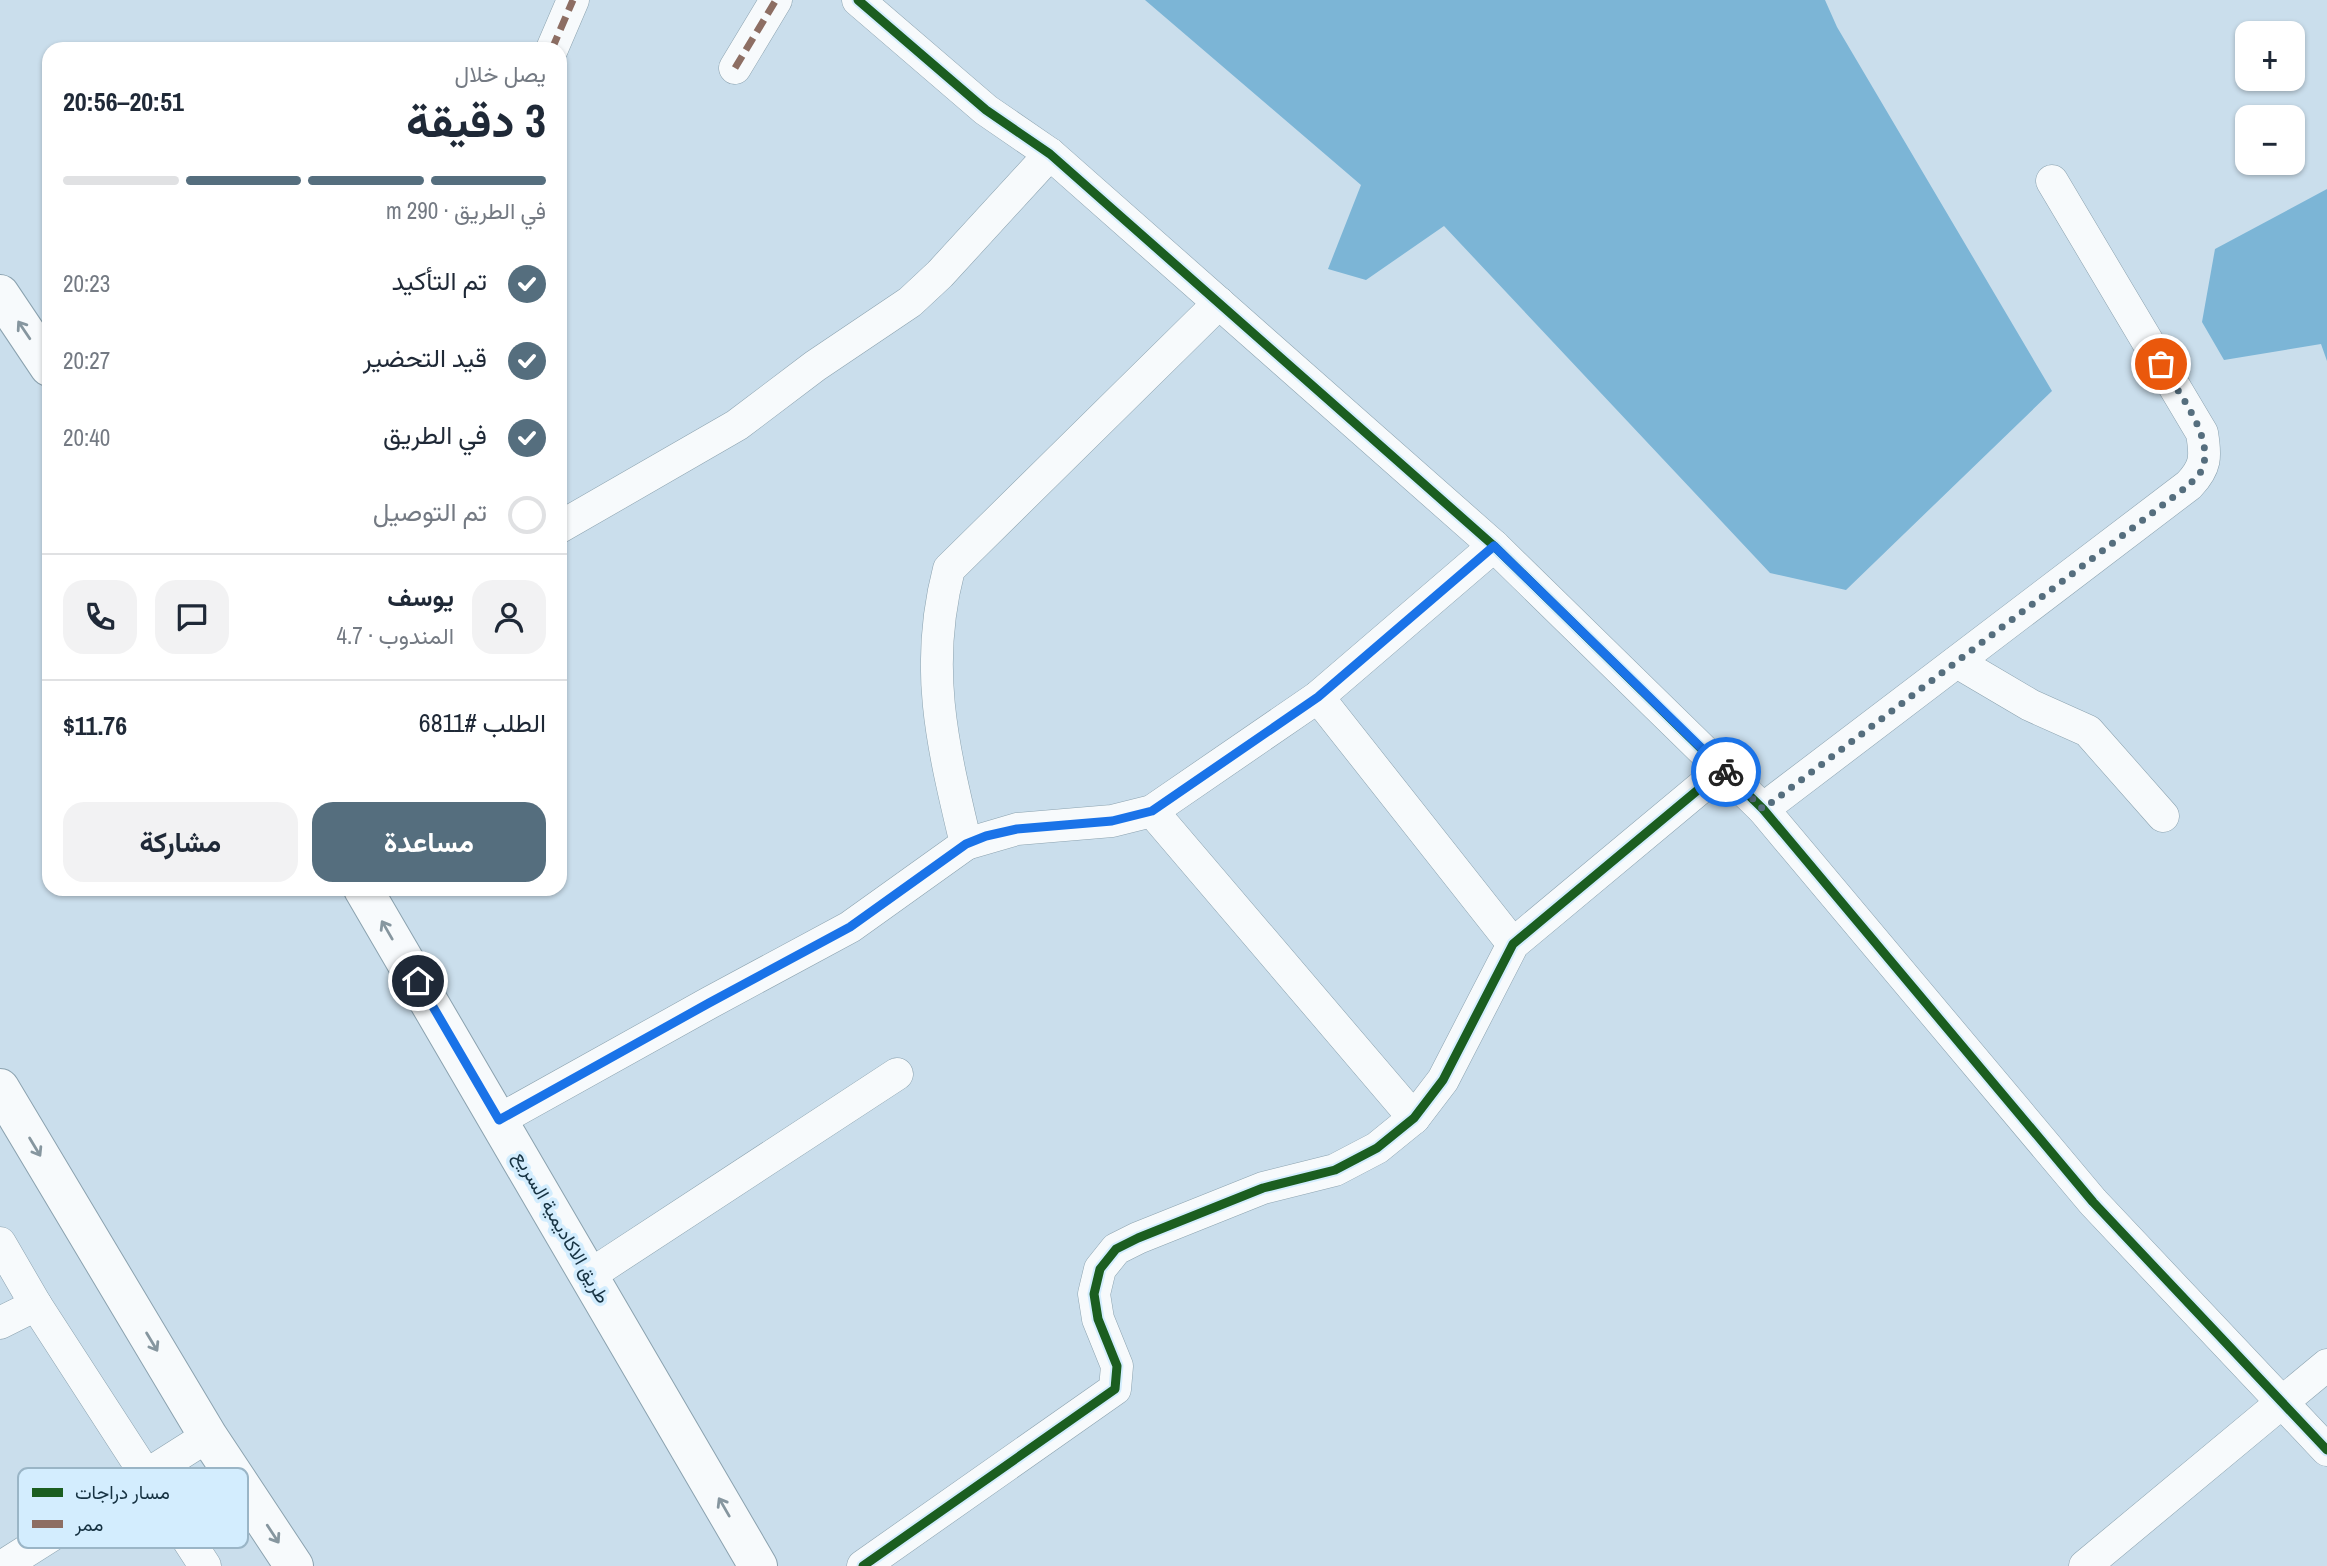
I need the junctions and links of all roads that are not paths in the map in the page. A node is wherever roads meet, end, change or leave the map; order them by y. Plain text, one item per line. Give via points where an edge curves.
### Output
1 (573, 0) edge
2 (776, 0) edge
3 (858, 0) edge
4 (555, 42) edge
5 (735, 68) dead end
6 (1050, 154) junction
7 (2052, 181) dead end
8 (0, 294) edge
9 (1219, 303) junction
10 (42, 357) edge
11 (567, 523) edge
12 (1494, 546) junction
13 (1957, 662) junction
14 (1318, 697) junction
15 (1723, 769) junction
16 (1763, 809) junction
17 (1152, 811) junction
18 (2163, 816) dead end
19 (966, 844) junction
20 (367, 896) edge
21 (1513, 944) junction
22 (897, 1074) dead end
23 (0, 1088) edge
24 (1414, 1118) junction
25 (499, 1120) junction
26 (0, 1243) edge
27 (590, 1275) junction
28 (36, 1305) junction
29 (0, 1323) edge
30 (2327, 1365) edge
31 (2282, 1402) junction
32 (208, 1436) junction
33 (2327, 1450) edge
34 (141, 1468) edge
35 (157, 1468) edge
36 (229, 1468) edge
37 (248, 1496) edge
38 (31, 1548) edge
39 (193, 1548) edge
40 (3, 1566) edge
41 (205, 1566) edge
42 (294, 1566) edge
43 (758, 1566) edge
44 (863, 1566) edge
45 (2085, 1566) edge

1 - 4 street
2 - 5 street
3 - 6 street via 986,110
6 - 9 street
6 - 11 street via 909,302 737,425
7 - 13 street via 2202,433 2204,462 2189,485
10 -> 8 highway
9 - 12 street
9 - 19 street via 949,569 937,631 937,686 942,742
12 - 14 street
12 - 15 street
13 - 16 street
13 - 18 street via 2030,705 2088,731
14 - 17 street
14 - 21 street
15 - 16 street
15 - 21 street
16 - 31 street via 2093,1202
17 - 19 street via 1112,821 1017,829
17 - 24 street
19 - 25 street via 850,927
25 -> 20 highway, طريق الاكاديمية السريع
21 - 24 street via 1443,1080
22 - 27 street
23 -> 32 highway
24 - 44 street via 1377,1148 1335,1170 1263,1188 1116,1250 1100,1269 1094,1294 1098,1319 1117,1366 1115,1389
25 - 27 highway, طريق الاكاديمية السريع
26 - 28 street
43 -> 27 highway, طريق الاكاديمية السريع
28 - 29 street
28 - 34 street
30 - 31 street
31 - 33 street
31 - 45 street
32 - 35 street
32 -> 36 highway
37 -> 42 highway
38 - 40 street
39 - 41 street

